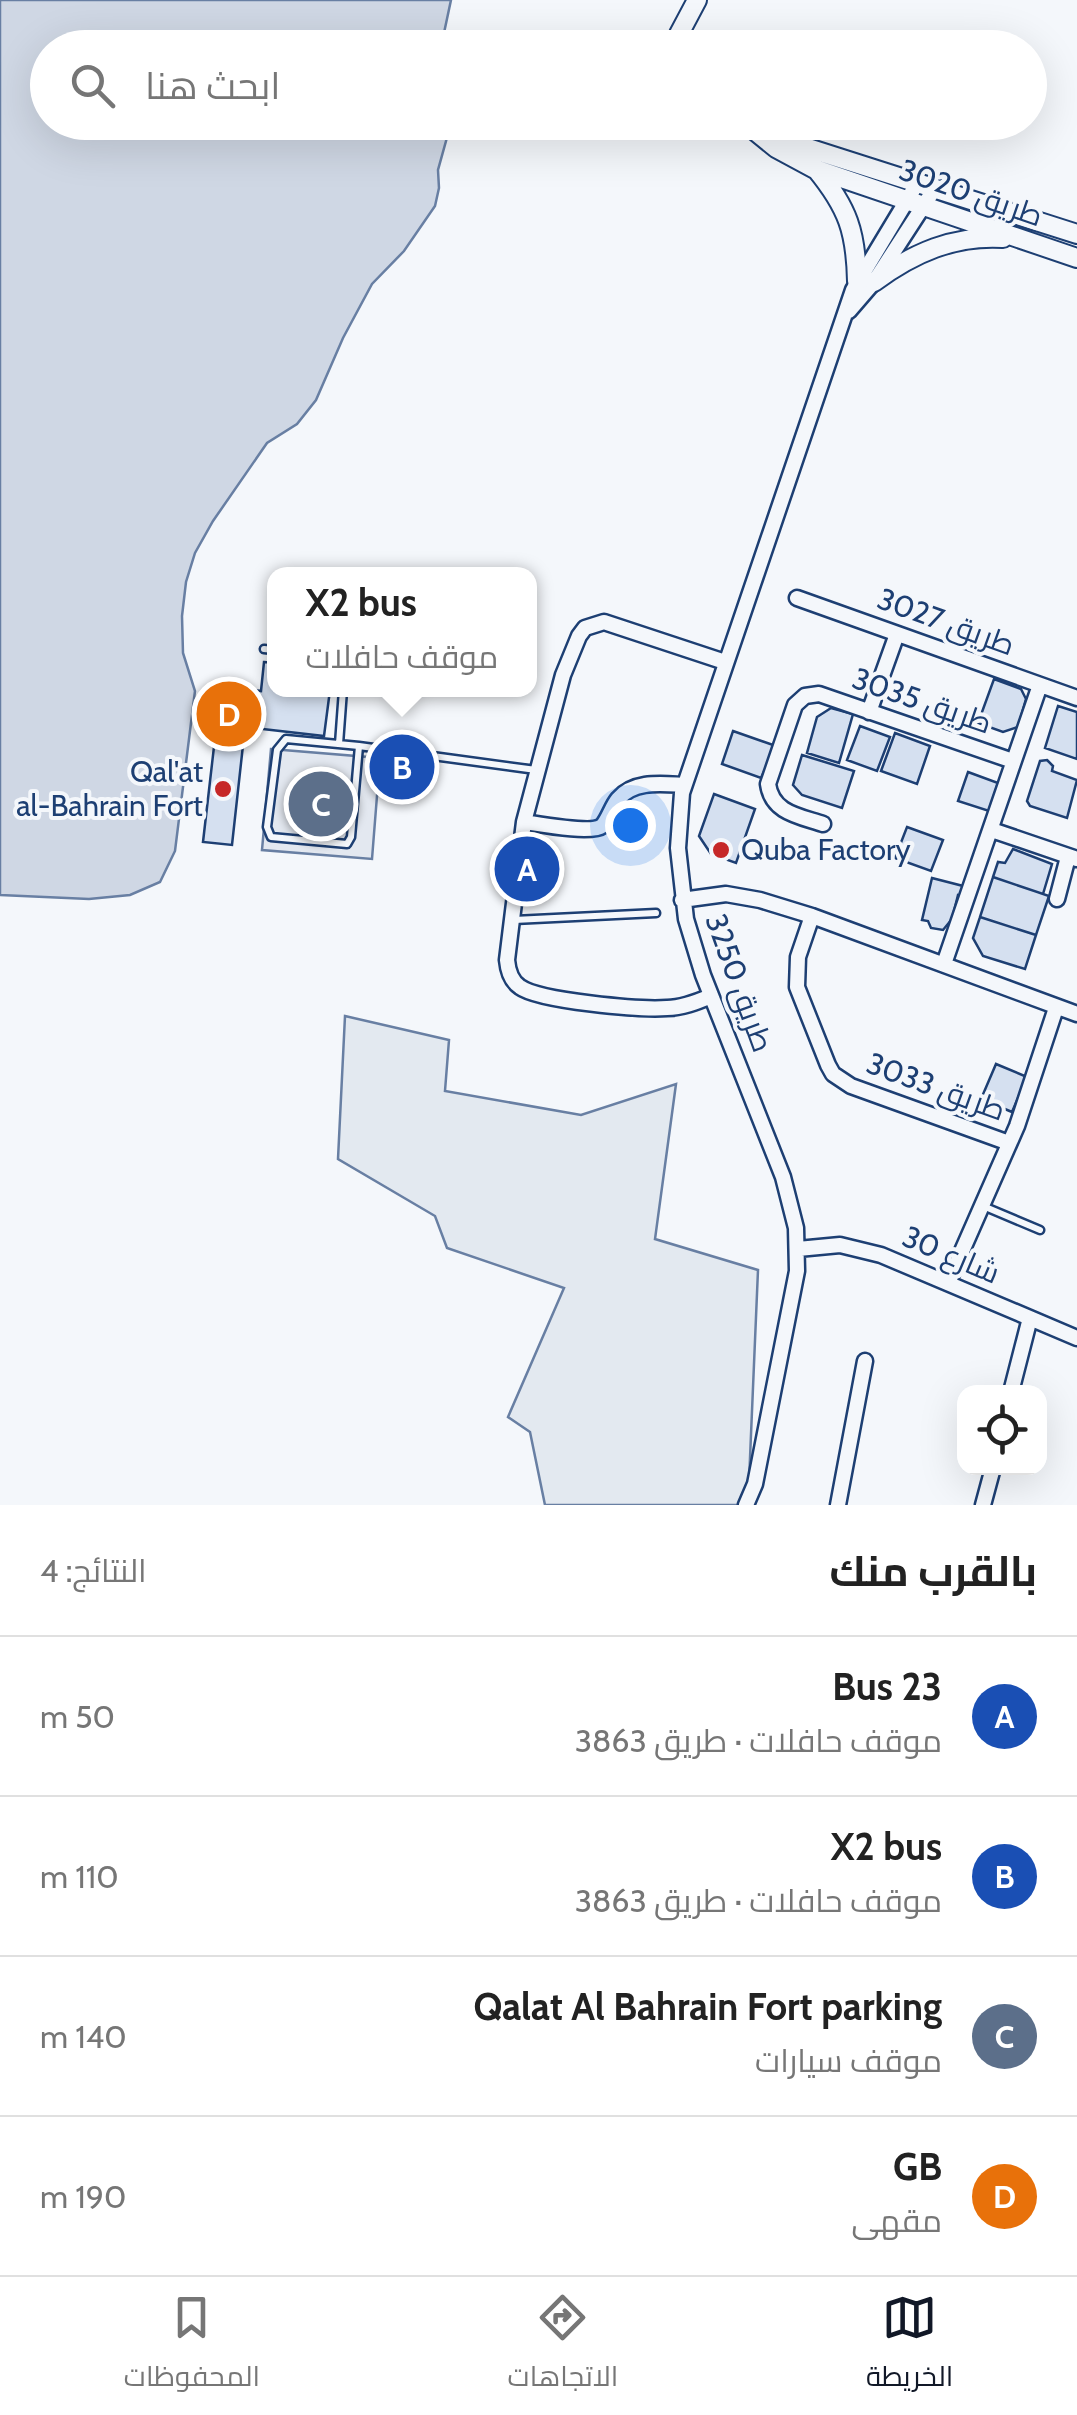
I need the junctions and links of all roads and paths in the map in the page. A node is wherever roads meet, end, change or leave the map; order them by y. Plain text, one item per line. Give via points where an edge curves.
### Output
1 (697, 0) edge
2 (681, 30) edge
3 (766, 140) edge
4 (789, 140) edge
5 (816, 169) junction
6 (926, 185) junction
7 (915, 203) junction
8 (1077, 234) edge
9 (1020, 239) junction
10 (1077, 258) edge
11 (866, 281) junction
12 (797, 598) dead end
13 (897, 634) junction
14 (264, 648) dead end
15 (267, 649) edge
16 (725, 662) junction
17 (1040, 686) junction
18 (342, 697) edge
19 (1077, 698) edge
20 (869, 712) junction
21 (339, 744) junction
22 (359, 746) junction
23 (1013, 761) junction
24 (536, 770) junction
25 (684, 785) junction
26 (524, 822) junction
27 (823, 824) dead end
28 (992, 830) junction
29 (1072, 858) edge
30 (1057, 899) dead end
31 (682, 900) junction
32 (656, 914) dead end
33 (812, 916) junction
34 (512, 920) junction
35 (944, 964) junction
36 (712, 996) junction
37 (1056, 1008) junction
38 (1077, 1014) edge
39 (1009, 1143) junction
40 (982, 1206) junction
41 (1040, 1230) dead end
42 (798, 1249) junction
43 (948, 1283) junction
44 (1030, 1318) junction
45 (1077, 1338) edge
46 (865, 1361) dead end
47 (1014, 1385) edge
48 (991, 1475) edge
49 (746, 1505) edge
50 (838, 1505) edge
51 (984, 1505) edge

1 - 2 street
3 - 5 street, طريق 3020
4 - 6 street, طريق 3020
5 - 7 street, طريق 3020
5 - 11 street via 846,212
6 - 7 street, طريق 3250
6 - 8 street, طريق 3020
7 - 9 street, طريق 3020
7 - 11 street, طريق 3250
9 - 10 street, طريق 3020
9 - 11 street via 943,245
11 - 16 street, طريق 3250 via 848,312
12 - 13 street, طريق 3027
13 - 17 street, طريق 3027
13 - 20 street
14 - 15 lane
16 - 24 street via 604,622 585,628 563,675
16 - 25 street, طريق 3250
17 - 19 street, طريق 3027
17 - 23 street, طريق 3035
18 - 21 lane
20 - 23 street, طريق 3035
20 - 27 street, طريق 3035 via 819,694 795,705 768,784 770,797 778,807
21 - 22 lane
21 - 22 lane via 286,739 278,745 271,837 348,844
22 - 24 lane
23 - 28 street, طريق 3035
24 - 26 street
25 - 26 street via 633,788 591,830
25 - 31 street, طريق 3250
26 - 34 street
28 - 29 street
28 - 35 street, طريق 3035
29 - 30 street
31 - 33 street via 740,896
31 - 36 street, طريق 3250
32 - 34 lane
33 - 35 street
33 - 39 street, طريق 3033 via 798,957 798,986 833,1074
34 - 36 street via 508,970 527,992 651,1008
35 - 37 street
36 - 42 street, طريق 3250 via 783,1177
37 - 38 street
37 - 39 street, طريق 3033
39 - 40 street, طريق 3033
40 - 41 lane
40 - 43 street, طريق 3033
42 - 43 street, شارع 30 via 860,1249
42 - 49 street, طريق 3250
43 - 44 street, شارع 30
44 - 45 street, شارع 30
44 - 47 street
46 - 50 street
48 - 51 street

